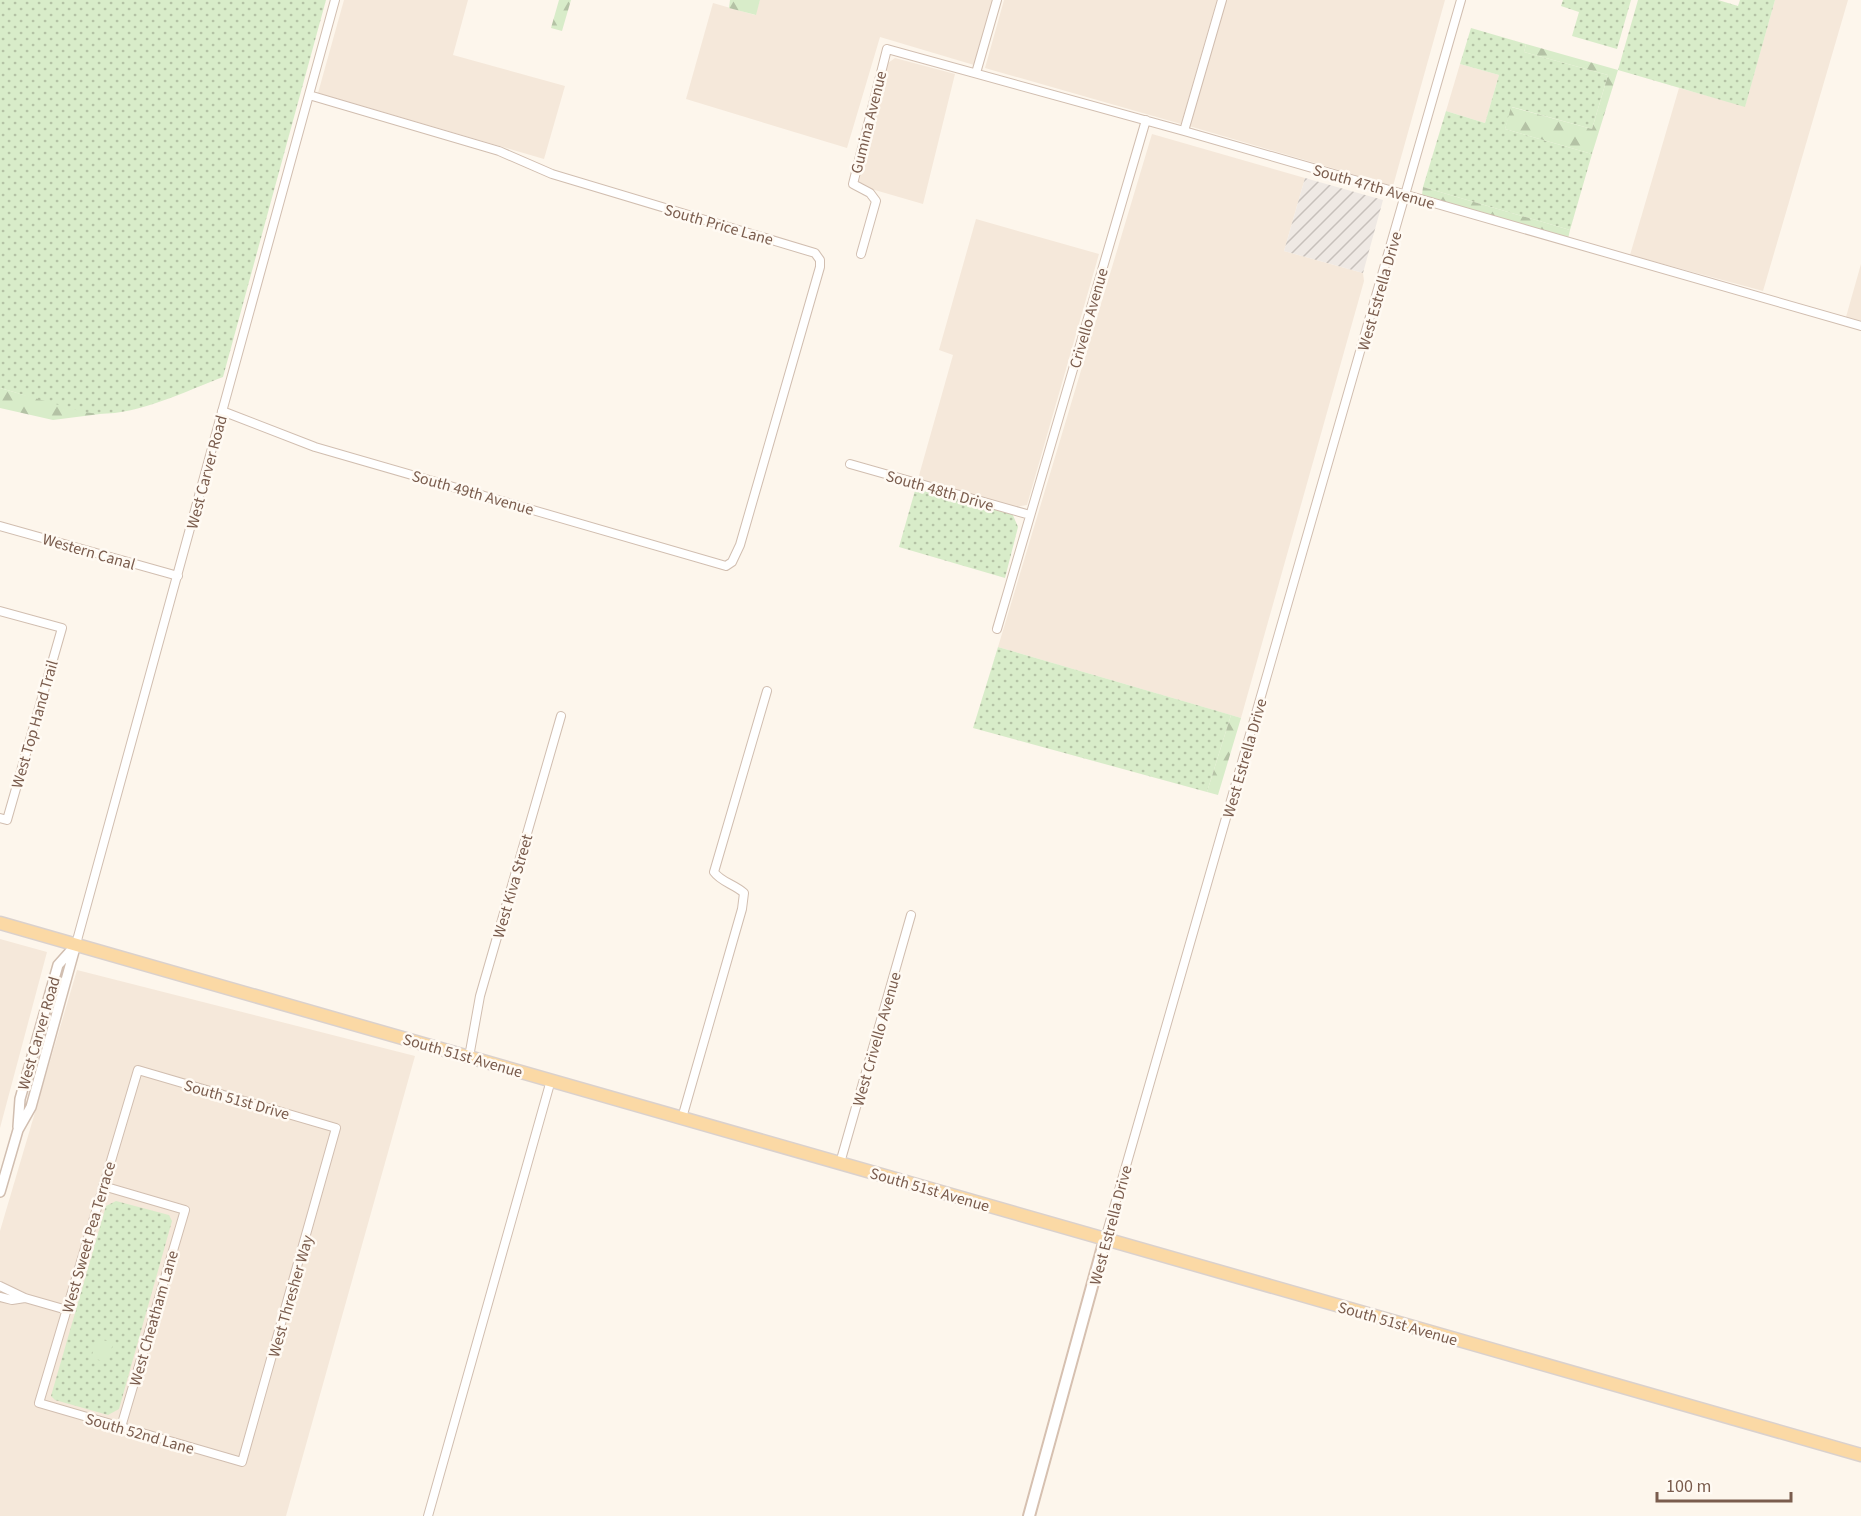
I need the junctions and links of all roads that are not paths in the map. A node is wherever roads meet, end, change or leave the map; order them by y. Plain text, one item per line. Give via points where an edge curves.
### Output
1 (335, 0) edge
2 (996, 0) edge
3 (1222, 0) edge
4 (1461, 0) edge
5 (887, 49) joint
6 (976, 73) junction
7 (316, 97) junction
8 (1146, 120) junction
9 (1184, 130) junction
10 (1407, 195) junction
11 (861, 254) dead end
12 (1861, 326) edge
13 (222, 411) junction
14 (850, 464) dead end
15 (1030, 515) junction
16 (0, 526) edge
17 (726, 566) joint
18 (177, 576) junction
19 (0, 610) edge
20 (997, 629) dead end
21 (767, 691) dead end
22 (561, 716) dead end
23 (4, 819) edge
24 (911, 915) dead end
25 (0, 922) edge
26 (76, 944) junction
27 (469, 1057) junction
28 (138, 1070) joint
29 (551, 1080) junction
30 (682, 1118) junction
31 (336, 1128) joint
32 (840, 1163) junction
33 (103, 1186) junction
34 (0, 1192) edge
35 (1105, 1239) junction
36 (0, 1286) edge
37 (0, 1297) edge
38 (25, 1298) junction
39 (67, 1310) junction
40 (39, 1403) joint
41 (121, 1427) junction
42 (1861, 1455) edge
43 (242, 1462) joint
44 (428, 1516) edge
45 (1029, 1516) edge

1 - 7 street, West Carver Road
2 - 6 street
3 - 9 street
4 - 10 street, West Estrella Drive
5 - 6 street, South 47th Avenue
5 - 11 street, Gumina Avenue via 853,184 876,201
6 - 8 street, South 47th Avenue
7 - 13 street, West Carver Road
7 - 17 street, South Price Lane via 499,151 552,174 815,253 820,267 740,545
8 - 9 street, South 47th Avenue
8 - 15 street, Crivello Avenue
9 - 10 street, South 47th Avenue
10 - 12 street, South 47th Avenue
10 - 35 street, West Estrella Drive
13 - 17 street, South 49th Avenue via 315,447
13 - 18 street, West Carver Road
14 - 15 street, South 48th Drive
15 - 20 street
16 - 18 street, Western Canal
18 - 26 street, West Carver Road
19 - 23 street, West Top Hand Trail via 62,628
21 - 30 street via 714,872 744,893 742,909
22 - 27 street, West Kiva Street via 480,996
24 - 32 street, West Crivello Avenue
25 - 26 main road, South 51st Avenue
26 - 27 main road, South 51st Avenue
26 - 34 street, West Carver Road via 31,1107 18,1130
27 - 29 main road, South 51st Avenue
28 - 31 street, South 51st Drive
28 - 33 street, West Sweet Pea Terrace
29 - 30 main road, South 51st Avenue
29 - 44 street
30 - 32 main road, South 51st Avenue
31 - 43 street, West Thresher Way
32 - 35 main road, South 51st Avenue
33 - 39 street, West Sweet Pea Terrace
33 - 41 street, West Cheatham Lane via 185,1210
35 - 42 main road, South 51st Avenue
35 - 45 main road, West Estrella Drive
36 - 38 street
37 - 38 street
38 - 39 street
39 - 40 street, West Sweet Pea Terrace
40 - 41 street, South 52nd Lane
41 - 43 street, South 52nd Lane

